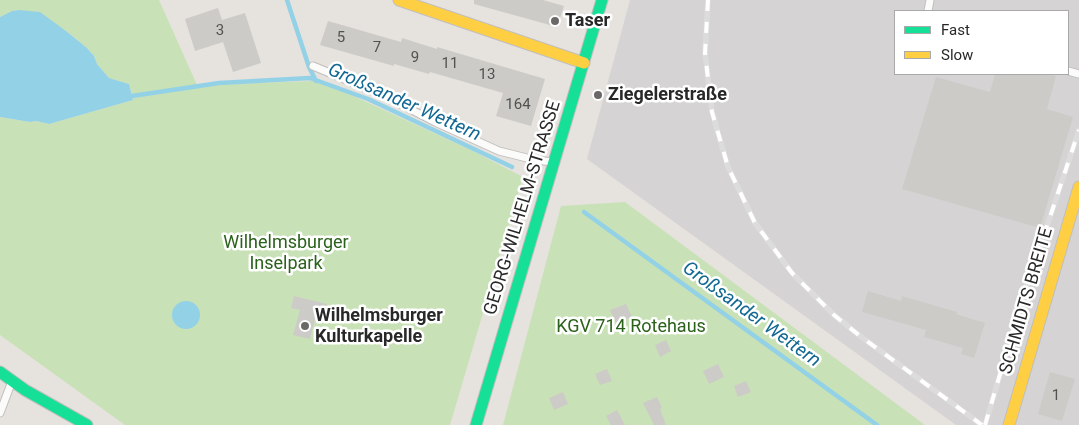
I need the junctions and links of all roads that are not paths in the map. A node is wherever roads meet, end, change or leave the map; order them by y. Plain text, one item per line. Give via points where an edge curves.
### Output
1 (602, 0) edge
2 (404, 1) edge
3 (584, 63) junction
4 (313, 66) dead end
5 (555, 162) junction
6 (1079, 186) edge
7 (0, 372) edge
8 (12, 381) junction
9 (24, 390) junction
10 (0, 413) edge
11 (52, 418) dead end
12 (87, 425) edge
13 (476, 425) edge
14 (1009, 425) edge

1 - 3 main road, GEORG-WILHELM-STRASSE
2 - 3 main road
3 - 5 main road, GEORG-WILHELM-STRASSE
4 - 5 lane via 500,151
5 - 13 main road, GEORG-WILHELM-STRASSE
6 - 14 main road, SCHMIDTS BREITE
7 - 8 main road
8 - 9 main road
8 - 10 lane
9 - 11 main road
9 - 12 main road

